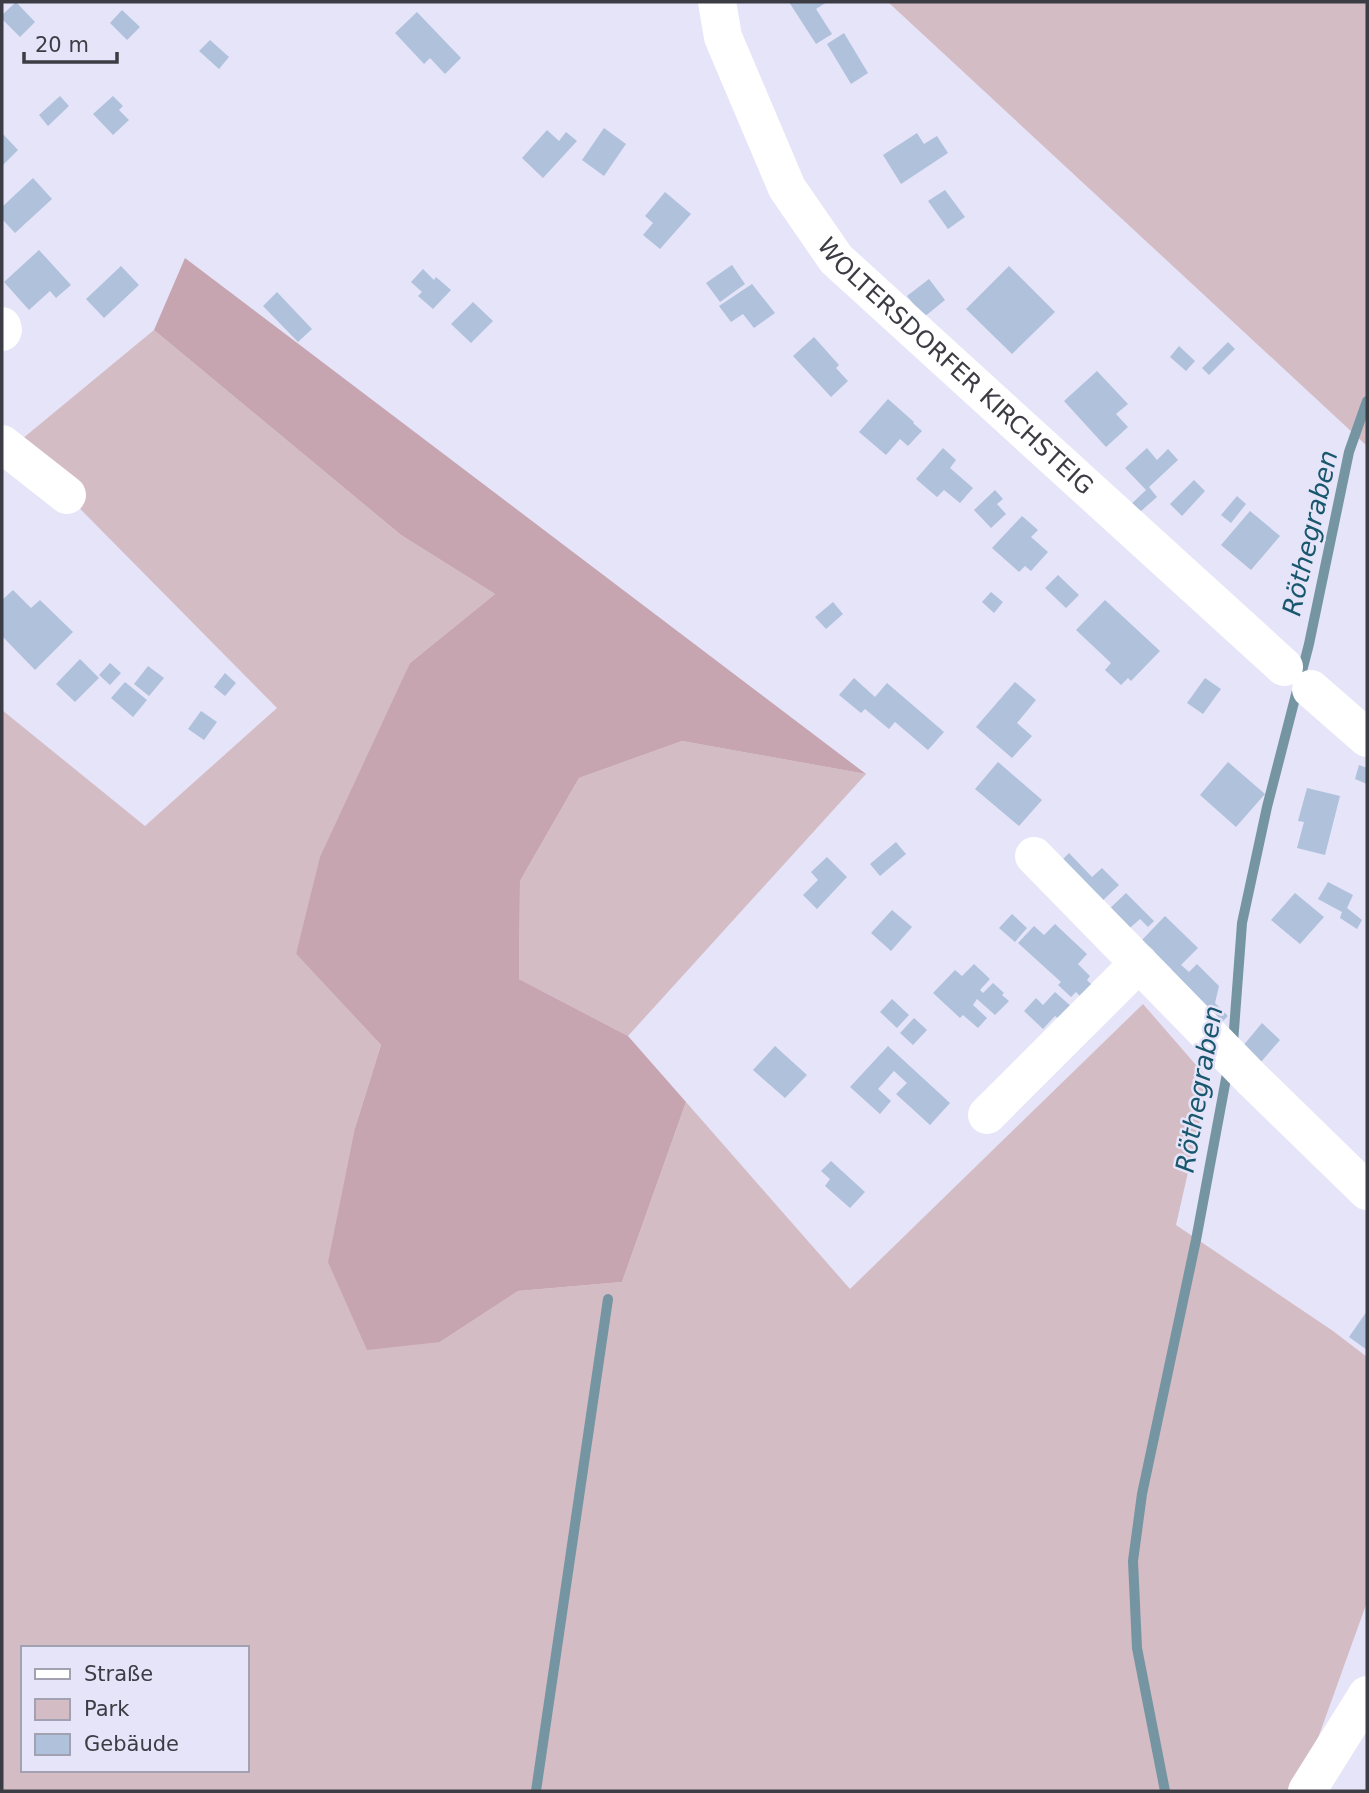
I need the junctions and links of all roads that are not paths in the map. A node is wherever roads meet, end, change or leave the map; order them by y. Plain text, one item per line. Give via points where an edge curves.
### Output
1 (717, 2) edge
2 (2, 326) edge
3 (2, 332) edge
4 (2, 443) edge
5 (67, 495) dead end
6 (1367, 737) edge
7 (1034, 856) dead end
8 (1139, 964) junction
9 (986, 1115) dead end
10 (1367, 1191) edge
11 (1367, 1695) edge
12 (1307, 1791) edge

1 - 6 lane, WOLTERSDORFER KIRCHSTEIG via 723,37 787,188 836,259
2 - 3 lane
4 - 5 lane
7 - 8 lane
8 - 9 lane
8 - 10 lane
11 - 12 lane

